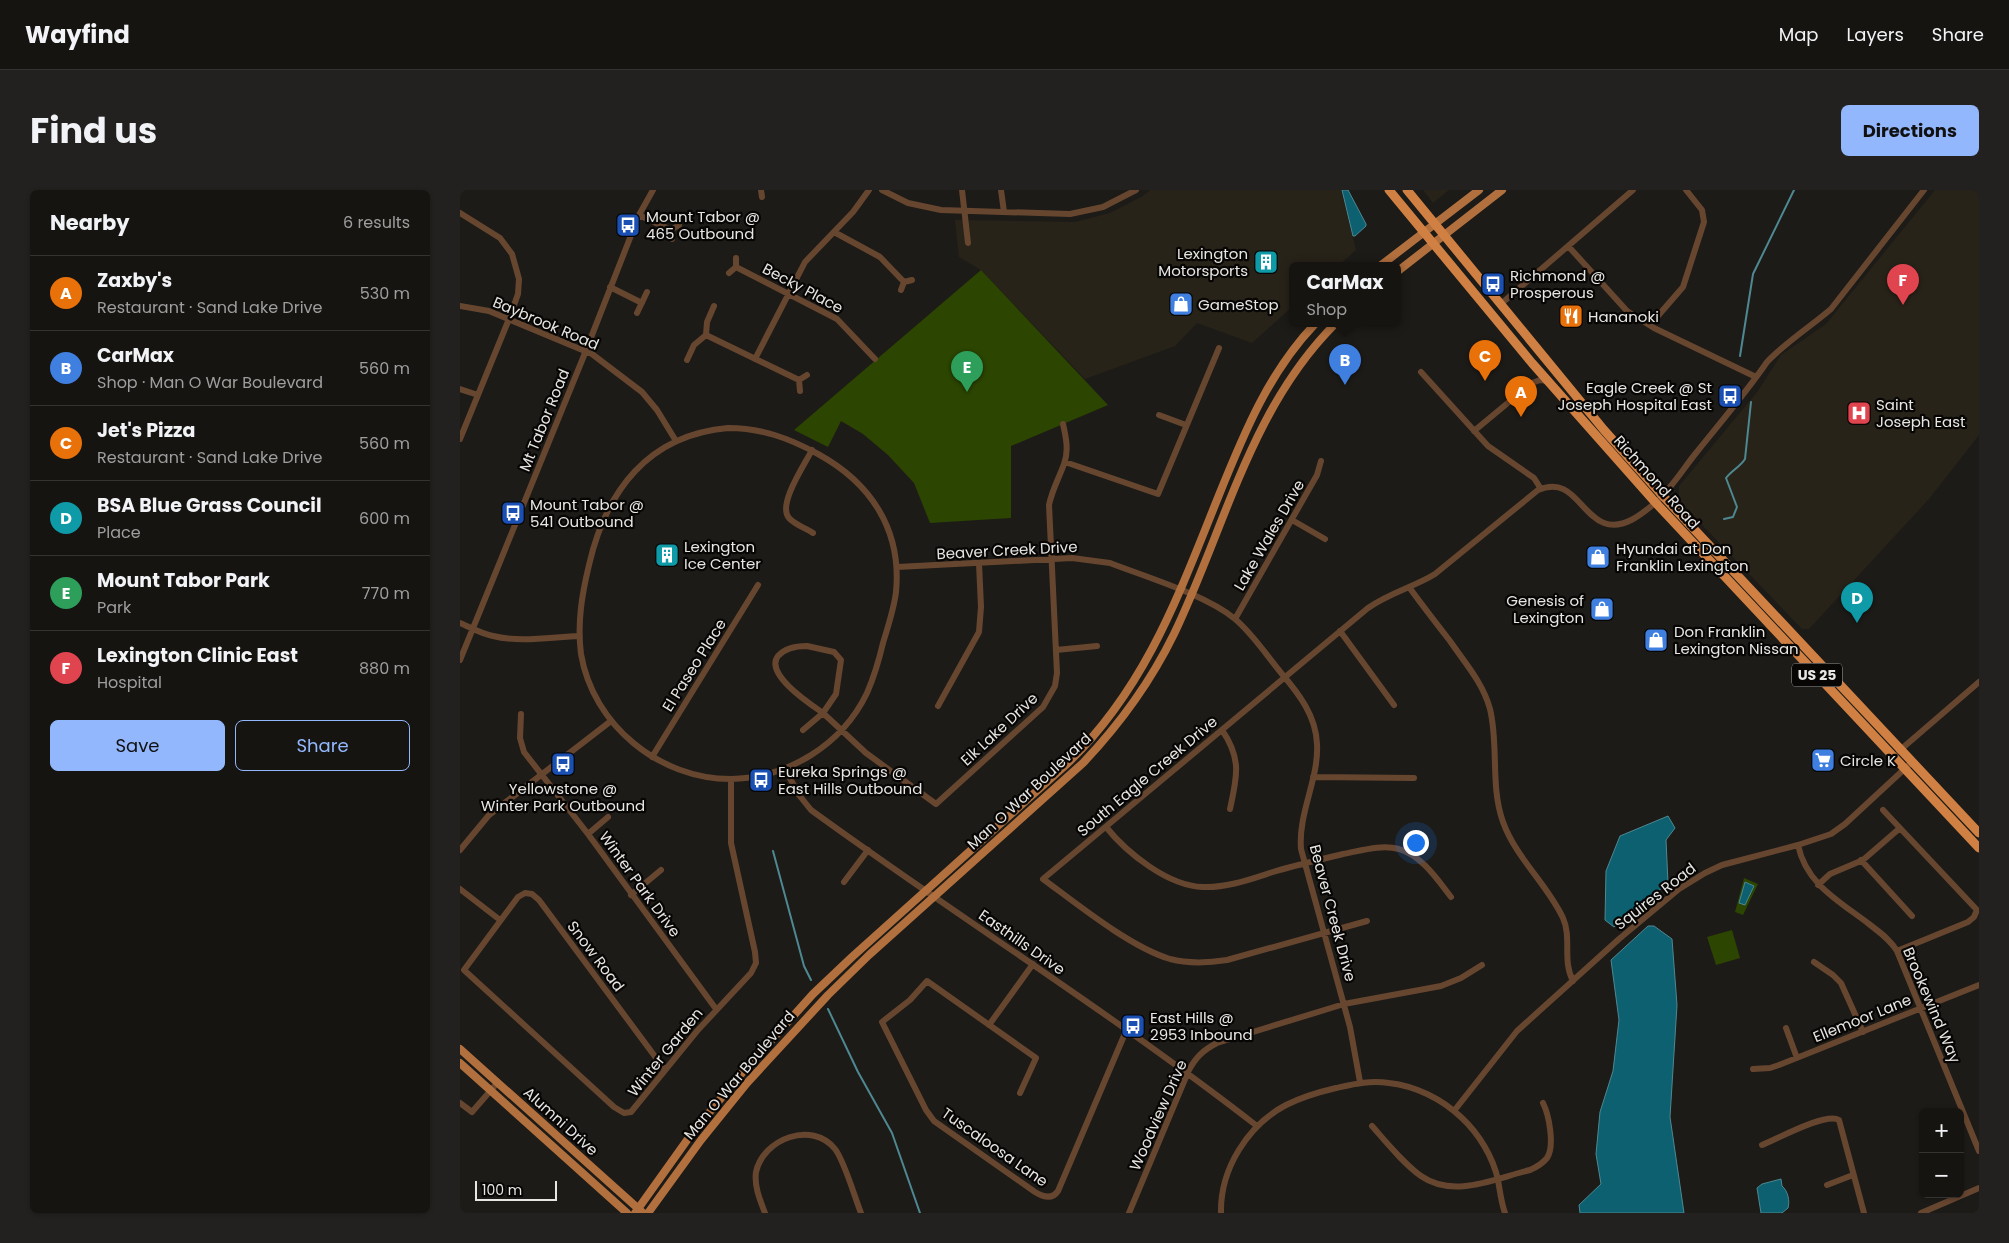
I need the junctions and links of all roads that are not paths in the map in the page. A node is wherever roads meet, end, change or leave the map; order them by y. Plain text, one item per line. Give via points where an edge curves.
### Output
1 (653, 190) edge
2 (869, 190) edge
3 (882, 190) edge
4 (962, 190) edge
5 (1001, 190) edge
6 (1136, 190) edge
7 (1389, 190) edge
8 (1407, 190) edge
9 (1480, 190) edge
10 (1502, 190) edge
11 (1633, 190) edge
12 (1686, 190) edge
13 (1924, 190) edge
14 (964, 211) junction
15 (1004, 212) junction
16 (460, 213) edge
17 (639, 214) junction
18 (1435, 224) junction
19 (679, 225) dead end
20 (671, 230) junction
21 (834, 232) junction
22 (1423, 232) junction
23 (1444, 234) junction
24 (672, 239) dead end
25 (968, 243) dead end
26 (1433, 244) junction
27 (1569, 247) junction
28 (736, 258) dead end
29 (1385, 262) edge
30 (736, 267) junction
31 (1401, 269) edge
32 (729, 273) dead end
33 (912, 280) dead end
34 (904, 282) junction
35 (610, 287) junction
36 (901, 290) dead end
37 (647, 292) dead end
38 (788, 294) junction
39 (642, 302) junction
40 (1502, 304) junction
41 (460, 306) edge
42 (714, 306) dead end
43 (637, 313) dead end
44 (509, 319) junction
45 (1650, 325) junction
46 (1312, 327) edge
47 (1332, 327) edge
48 (706, 334) junction
49 (1218, 348) dead end
50 (586, 351) junction
51 (875, 358) dead end
52 (755, 359) junction
53 (687, 360) dead end
54 (1532, 363) junction
55 (1421, 372) dead end
56 (807, 375) dead end
57 (1756, 377) junction
58 (799, 380) junction
59 (1549, 382) junction
60 (1532, 383) junction
61 (460, 389) edge
62 (800, 390) dead end
63 (478, 395) junction
64 (1159, 415) dead end
65 (1063, 424) dead end
66 (1186, 425) junction
67 (1474, 431) junction
68 (460, 439) edge
69 (676, 441) junction
70 (812, 450) junction
71 (1321, 460) dead end
72 (1065, 462) junction
73 (1541, 489) junction
74 (1662, 494) junction
75 (1655, 502) junction
76 (1292, 520) junction
77 (814, 532) dead end
78 (1325, 539) dead end
79 (1052, 559) junction
80 (978, 563) junction
81 (897, 567) junction
82 (758, 586) dead end
83 (1409, 587) junction
84 (1180, 590) junction
85 (1190, 595) junction
86 (1235, 619) junction
87 (460, 623) edge
88 (473, 628) junction
89 (1340, 631) junction
90 (579, 636) junction
91 (1097, 646) dead end
92 (1056, 650) junction
93 (460, 660) edge
94 (1285, 677) junction
95 (1979, 682) edge
96 (1394, 705) dead end
97 (938, 706) dead end
98 (823, 713) junction
99 (521, 714) dead end
100 (611, 721) junction
101 (803, 730) dead end
102 (842, 730) junction
103 (1222, 730) junction
104 (1898, 753) junction
105 (652, 757) junction
106 (1909, 765) junction
107 (786, 769) junction
108 (542, 774) junction
109 (1313, 777) junction
110 (1414, 778) dead end
111 (731, 779) junction
112 (1230, 809) dead end
113 (1883, 810) dead end
114 (608, 817) dead end
115 (1106, 827) junction
116 (1900, 828) junction
117 (1979, 833) edge
118 (588, 834) junction
119 (1798, 845) junction
120 (1979, 848) edge
121 (460, 850) edge
122 (868, 850) junction
123 (1861, 860) junction
124 (1304, 863) junction
125 (661, 870) dead end
126 (844, 882) dead end
127 (1818, 885) junction
128 (460, 889) edge
129 (926, 890) junction
130 (631, 895) junction
131 (936, 897) junction
132 (1451, 897) dead end
133 (1912, 916) dead end
134 (500, 920) junction
135 (1367, 921) dead end
136 (1324, 933) junction
137 (1896, 950) junction
138 (1814, 962) dead end
139 (1033, 964) junction
140 (1482, 965) dead end
141 (1573, 980) junction
142 (1979, 985) edge
143 (1344, 1004) junction
144 (716, 1008) junction
145 (1921, 1008) junction
146 (989, 1025) junction
147 (1786, 1028) dead end
148 (1126, 1031) junction
149 (1862, 1032) junction
150 (460, 1049) edge
151 (1797, 1058) junction
152 (460, 1063) edge
153 (1753, 1069) dead end
154 (665, 1070) junction
155 (1188, 1072) junction
156 (498, 1082) junction
157 (1360, 1082) junction
158 (491, 1091) junction
159 (1020, 1092) dead end
160 (460, 1103) edge
161 (1543, 1103) dead end
162 (1454, 1111) junction
163 (1257, 1126) junction
164 (1372, 1126) dead end
165 (1762, 1145) dead end
166 (1979, 1151) edge
167 (1853, 1175) junction
168 (1497, 1179) junction
169 (1827, 1185) dead end
170 (1979, 1188) edge
171 (639, 1211) edge
172 (627, 1213) edge
173 (648, 1213) edge
174 (765, 1213) edge
175 (861, 1213) edge
176 (1129, 1213) edge
177 (1221, 1213) edge
178 (1505, 1213) edge
179 (1864, 1213) edge
180 (1921, 1213) edge

1 - 17 street, Mt Tabor Road
2 - 21 street
3 - 14 street via 919,206
4 - 14 street
5 - 15 street
6 - 15 street via 1111,204 1081,213
7 - 22 highway, Richmond Road / US 25
8 - 18 highway, Richmond Road / US 25
9 - 18 main road
10 - 23 main road
11 - 27 street
12 - 45 street via 1702,210 1704,222 1683,287
13 - 57 street via 1832,309 1777,352
14 - 15 street
14 - 25 street
16 - 44 street via 494,233 512,254 519,286
17 - 20 street
17 - 35 street, Mt Tabor Road
18 - 22 main road
18 - 23 highway, Richmond Road / US 25
19 - 20 street
20 - 24 street
21 - 34 street via 880,258
21 - 38 street via 807,258
22 - 26 highway, Richmond Road / US 25
22 - 29 main road
23 - 26 main road
23 - 40 highway, Richmond Road / US 25
26 - 31 main road
26 - 54 highway, Richmond Road / US 25
27 - 40 street
27 - 45 street via 1627,311
28 - 30 street
30 - 32 street
30 - 38 street, Becky Place
33 - 34 street
34 - 36 street
35 - 39 street
35 - 50 street, Mt Tabor Road
37 - 39 street
38 - 51 street, Becky Place via 838,319
38 - 52 street
39 - 43 street
40 - 74 highway, Richmond Road / US 25 via 1604,430
41 - 44 street, Baybrook Road via 489,311
42 - 48 street
44 - 50 street, Baybrook Road
44 - 63 street
45 - 57 street
46 - 84 main road, Man O War Boulevard via 1287,356 1257,406
47 - 85 main road, Man O War Boulevard via 1302,362 1271,409
48 - 52 street
48 - 53 street via 694,345
49 - 66 street
50 - 69 street, Baybrook Road via 642,392
50 - 88 street, Mt Tabor Road
52 - 58 street
54 - 59 highway, Richmond Road / US 25
54 - 60 street via 1535,369
55 - 67 street
56 - 58 street
57 - 74 street
58 - 62 street
59 - 60 street via 1545,379
59 - 75 highway, Richmond Road / US 25
60 - 67 street
61 - 63 street
63 - 68 street
64 - 66 street
65 - 72 street, Elk Lake Drive
66 - 72 street via 1158,494
67 - 73 street via 1498,454 1534,478
69 - 70 street via 703,431 741,428 777,434
69 - 90 street via 634,471 605,514 584,583
70 - 77 street via 785,506 789,518
70 - 81 street via 849,473 875,502 889,532
71 - 76 street, Lake Wales Drive via 1318,475
72 - 79 street, Elk Lake Drive via 1049,505
73 - 75 street, South Eagle Creek Drive via 1550,486 1569,492 1596,518 1611,525 1628,522
73 - 83 street, South Eagle Creek Drive via 1435,574
74 - 75 street
74 - 104 highway, Richmond Road / US 25
75 - 104 highway, Richmond Road / US 25
76 - 78 street
76 - 86 street, Lake Wales Drive
79 - 80 street, Beaver Creek Drive
79 - 84 street, Beaver Creek Drive via 1104,562
79 - 92 street, Elk Lake Drive
80 - 81 street, Beaver Creek Drive
80 - 97 street via 979,632
81 - 102 street via 893,607 873,677 862,702
82 - 105 street, El Paseo Place
83 - 89 street, South Eagle Creek Drive via 1378,601
83 - 141 street via 1472,671 1486,698 1502,821 1517,850 1564,920 1568,967
84 - 85 street, Beaver Creek Drive
84 - 129 main road, Man O War Boulevard via 1142,669 1098,730 1068,763
85 - 86 street, Beaver Creek Drive
85 - 131 main road, Man O War Boulevard via 1155,668 1130,707 1098,747
86 - 94 street, Beaver Creek Drive
87 - 88 street
88 - 90 street via 501,638
88 - 93 street, Mt Tabor Road
89 - 94 street, South Eagle Creek Drive
89 - 96 street
90 - 100 street via 588,678
91 - 92 street
92 - 102 street, Elk Lake Drive via 1056,679 1043,707 936,804 884,768
94 - 103 street, South Eagle Creek Drive
94 - 109 street, Beaver Creek Drive via 1308,708 1315,729 1317,753
95 - 104 street
98 - 98 street via 802,699 776,671 776,660 783,651 807,646 834,652 840,657 836,694
98 - 101 street
98 - 102 street
99 - 108 street, Winter Park Drive via 521,744
100 - 105 street
100 - 108 street
102 - 107 street via 818,751
103 - 112 street via 1233,746 1237,766
103 - 115 street, South Eagle Creek Drive
104 - 106 highway, Richmond Road / US 25
105 - 111 street via 689,773
106 - 117 highway, Richmond Road / US 25
106 - 119 street, Squires Road via 1838,830
106 - 120 highway, Richmond Road / US 25
107 - 111 street
107 - 122 street, Easthills Drive via 811,810
108 - 118 street, Winter Park Drive
108 - 121 street via 489,815
109 - 110 street
109 - 124 street, Beaver Creek Drive via 1301,833
111 - 144 street, Winter Garden via 731,842 756,963 751,973
113 - 116 street
114 - 118 street
115 - 124 street via 1123,846 1157,870 1194,887 1222,886
115 - 136 street, South Eagle Creek Drive via 1043,879 1143,948 1171,959 1212,963
116 - 123 street
116 - 137 street via 1977,910 1968,922
118 - 130 street, Winter Park Drive
119 - 127 street, Brookewind Way via 1804,866
119 - 141 street, Squires Road via 1722,864 1693,879
122 - 126 street
122 - 129 street, Easthills Drive
123 - 127 street via 1830,874
123 - 133 street
124 - 132 street via 1373,848 1398,848 1434,873
124 - 136 street, Beaver Creek Drive
125 - 130 street
127 - 137 street, Brookewind Way via 1882,934
128 - 134 street
129 - 131 street, Easthills Drive
129 - 171 main road, Man O War Boulevard via 838,970 774,1036 690,1136
130 - 144 street, Winter Park Drive
131 - 139 street, Easthills Drive
131 - 173 main road, Man O War Boulevard via 869,955 772,1053 701,1140
134 - 154 street, Snow Road via 520,895 528,893 535,896
134 - 154 street, Winter Garden via 464,970 607,1100 620,1111 631,1112
135 - 136 street, South Eagle Creek Drive
136 - 143 street, Beaver Creek Drive
137 - 145 street, Brookewind Way
138 - 149 street via 1841,984
139 - 146 street
139 - 148 street, Easthills Drive
140 - 143 street, Woodview Drive via 1441,986
141 - 162 street, Squires Road via 1517,1031
142 - 145 street, Ellemoor Lane
143 - 155 street, Woodview Drive via 1217,1042 1201,1052
143 - 157 street, Beaver Creek Drive
144 - 154 street, Winter Garden
145 - 149 street, Ellemoor Lane
145 - 166 street, Brookewind Way
146 - 148 street, Tuscaloosa Lane via 927,982 882,1022 934,1121 1035,1192 1047,1197 1058,1191
146 - 159 street, Tuscaloosa Lane via 1036,1058
147 - 151 street
148 - 155 street, Easthills Drive
149 - 151 street, Ellemoor Lane
150 - 156 main road, Alumni Drive
151 - 153 street, Ellemoor Lane via 1770,1068
152 - 158 main road, Alumni Drive
155 - 163 street, Easthills Drive
155 - 176 street, Woodview Drive
156 - 158 street
156 - 171 main road, Alumni Drive
157 - 162 street via 1412,1088
157 - 163 street via 1298,1100
158 - 160 street via 472,1112
158 - 172 main road, Alumni Drive
161 - 168 street via 1549,1117 1548,1156 1537,1167
162 - 168 street via 1483,1144
163 - 177 street via 1232,1163
164 - 168 street via 1412,1168 1431,1182 1452,1187
165 - 167 street via 1821,1120 1837,1118
167 - 169 street
167 - 179 street
168 - 178 street
170 - 180 street
174 - 175 street via 756,1183 758,1166 775,1145 799,1134 816,1136 835,1149

